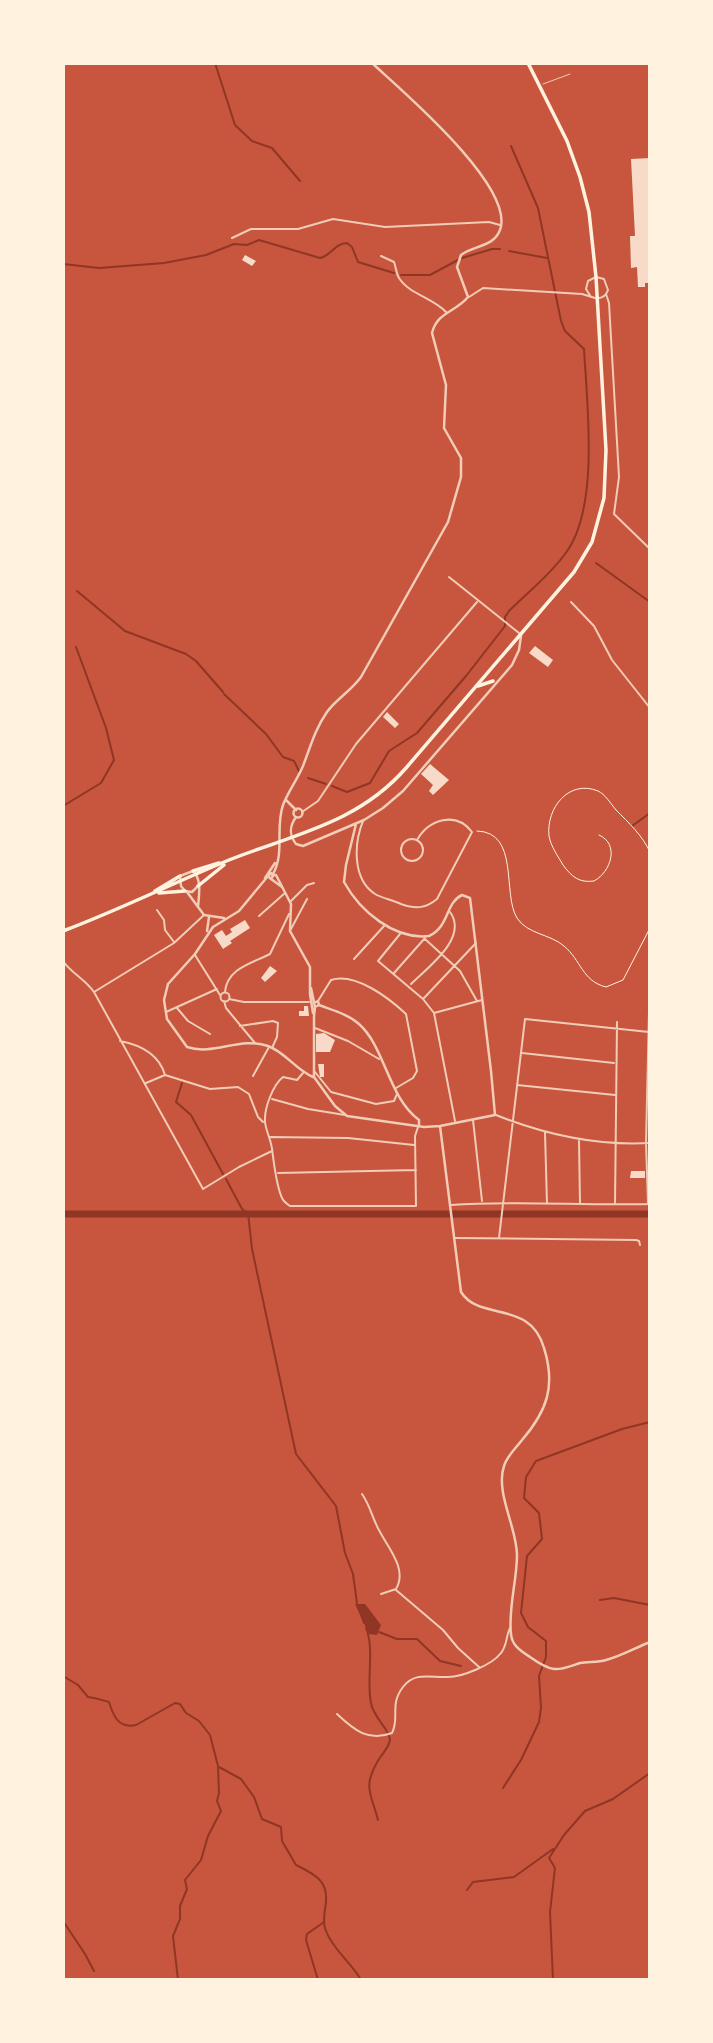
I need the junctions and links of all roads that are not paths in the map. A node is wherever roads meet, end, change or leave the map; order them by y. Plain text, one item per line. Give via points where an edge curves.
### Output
1 (372, 63) edge
2 (528, 63) edge
3 (570, 74) dead end
4 (540, 86) junction
5 (501, 225) junction
6 (232, 238) dead end
7 (381, 256) dead end
8 (596, 277) junction
9 (586, 292) junction
10 (582, 294) junction
11 (606, 294) junction
12 (468, 297) junction
13 (591, 297) junction
14 (597, 298) junction
15 (446, 313) junction
16 (650, 549) edge
17 (449, 577) dead end
18 (477, 602) junction
19 (571, 602) dead end
20 (521, 635) junction
21 (488, 674) junction
22 (495, 682) junction
23 (476, 687) junction
24 (650, 708) edge
25 (286, 800) junction
26 (296, 810) junction
27 (302, 812) junction
28 (296, 817) junction
29 (363, 820) junction
30 (356, 824) junction
31 (417, 840) junction
32 (232, 859) junction
33 (195, 873) junction
34 (270, 875) junction
35 (180, 876) junction
36 (179, 882) junction
37 (314, 883) dead end
38 (198, 886) junction
39 (186, 891) junction
40 (285, 891) junction
41 (154, 893) junction
42 (307, 898) dead end
43 (290, 901) junction
44 (198, 907) junction
45 (157, 911) dead end
46 (450, 912) junction
47 (289, 914) junction
48 (207, 916) junction
49 (259, 916) dead end
50 (228, 918) junction
51 (385, 925) junction
52 (282, 928) junction
53 (63, 931) edge
54 (290, 931) junction
55 (403, 932) junction
56 (418, 936) junction
57 (425, 938) junction
58 (203, 939) junction
59 (476, 942) junction
60 (174, 943) junction
61 (418, 947) junction
62 (441, 953) junction
63 (195, 954) junction
64 (354, 959) dead end
65 (63, 961) edge
66 (454, 965) junction
67 (394, 974) junction
68 (410, 986) junction
69 (217, 989) junction
70 (93, 992) junction
71 (225, 992) junction
72 (220, 995) junction
73 (229, 999) junction
74 (423, 999) junction
75 (483, 999) junction
76 (477, 1001) junction
77 (225, 1002) junction
78 (315, 1003) junction
79 (177, 1008) junction
80 (166, 1012) junction
81 (649, 1012) edge
82 (434, 1013) junction
83 (617, 1022) dead end
84 (240, 1026) junction
85 (314, 1028) junction
86 (617, 1028) junction
87 (649, 1032) edge
88 (210, 1034) dead end
89 (119, 1040) junction
90 (256, 1044) junction
91 (271, 1047) junction
92 (521, 1053) junction
93 (379, 1059) junction
94 (616, 1063) junction
95 (303, 1073) junction
96 (165, 1075) junction
97 (253, 1076) dead end
98 (316, 1077) junction
99 (145, 1084) junction
100 (516, 1085) junction
101 (396, 1091) junction
102 (615, 1095) junction
103 (271, 1098) junction
104 (347, 1115) junction
105 (495, 1115) junction
106 (473, 1118) junction
107 (456, 1122) junction
108 (512, 1122) junction
109 (265, 1123) junction
110 (440, 1126) junction
111 (419, 1127) junction
112 (545, 1132) junction
113 (269, 1137) junction
114 (579, 1141) junction
115 (648, 1143) edge
116 (615, 1144) junction
117 (415, 1146) junction
118 (272, 1151) junction
119 (416, 1170) junction
120 (277, 1173) junction
121 (482, 1203) junction
122 (502, 1204) junction
123 (649, 1204) edge
124 (547, 1205) junction
125 (580, 1205) junction
126 (615, 1205) junction
127 (450, 1208) junction
128 (454, 1238) junction
129 (499, 1238) junction
130 (640, 1245) dead end
131 (362, 1494) dead end
132 (396, 1590) junction
133 (381, 1594) dead end
134 (511, 1627) junction
135 (650, 1642) edge
136 (480, 1667) junction
137 (337, 1714) dead end

1 - 5 street via 439,124 464,154 496,198
2 - 4 highway
3 - 4 lane
4 - 8 highway via 568,141 580,177
5 - 6 street via 389,227 333,219 298,229 251,229
5 - 12 street via 492,240 459,258 458,270
7 - 15 street via 394,262 403,283
8 - 9 street via 588,281
8 - 11 street via 607,283
8 - 14 highway
9 - 10 street
9 - 13 street
10 - 12 street via 483,288
10 - 13 street
11 - 14 street
11 - 16 street via 619,477 614,514
12 - 15 street
13 - 14 street
14 - 20 highway via 606,450 601,513 580,563
15 - 25 street via 432,333 446,385 444,428 462,460 452,512 361,677 325,714
17 - 18 street
18 - 20 street
18 - 27 street via 356,744 318,801
19 - 24 street via 594,626 612,660
20 - 21 highway
20 - 22 street via 515,660
21 - 22 street
21 - 23 highway
22 - 23 highway
22 - 29 street via 411,783
23 - 32 highway via 378,796 352,813
25 - 26 street
25 - 34 street via 280,819 281,850
26 - 27 street
26 - 28 street
27 - 28 street
28 - 30 street via 290,833 299,846
29 - 30 street
29 - 31 street via 357,853 363,881 377,895 419,908 437,899 472,832 463,823 443,819
30 - 51 street via 344,882 365,910
31 - 31 street via 403,843 401,852 406,860 422,856 423,847
32 - 33 highway
32 - 38 highway
33 - 35 street
33 - 36 highway
33 - 38 street
34 - 40 street via 276,875
34 - 50 street
35 - 36 street
35 - 41 highway
36 - 39 street
36 - 41 highway
37 - 43 street
38 - 39 street
38 - 44 street
39 - 41 highway
39 - 44 street
40 - 43 street
40 - 49 street
41 - 53 highway
42 - 54 street
43 - 47 street
44 - 48 street
45 - 60 street
46 - 57 street via 439,931
46 - 59 street via 458,896 470,898
46 - 62 street via 455,932
47 - 52 street
47 - 54 street
48 - 50 street
48 - 58 street
48 - 60 street
50 - 58 street
51 - 55 street
51 - 64 street
52 - 54 street
52 - 71 street via 271,954 240,967
54 - 78 street via 310,967
55 - 56 street
55 - 67 street via 379,959
56 - 57 street
56 - 61 street
57 - 61 street
57 - 62 street
58 - 63 street
59 - 66 street
59 - 75 street
60 - 70 street
61 - 67 street
62 - 66 street
62 - 68 street
63 - 69 street
63 - 80 street via 168,984
65 - 70 street
66 - 74 street
66 - 76 street
67 - 68 street
68 - 74 street
69 - 72 street
69 - 79 street
70 - 89 street
71 - 72 street
71 - 73 street
72 - 77 street
73 - 77 street
73 - 78 street
74 - 82 street
75 - 76 street
75 - 105 street
76 - 82 street
77 - 84 street
78 - 85 street
78 - 93 street via 357,1022 369,1035
78 - 101 street via 331,980 346,977 406,1014 417,1071
79 - 80 street
79 - 88 street
80 - 90 street via 190,1048
81 - 87 street
82 - 107 street
83 - 86 street
84 - 90 street
84 - 91 street via 278,1023 277,1040
85 - 93 street
85 - 98 street
86 - 87 street
86 - 92 street via 525,1019
86 - 94 street
87 - 115 street
89 - 96 street via 150,1051
89 - 99 street
90 - 91 street
91 - 95 street
91 - 97 street
92 - 94 street
92 - 100 street
93 - 101 street
94 - 102 street
95 - 98 street
95 - 103 street via 295,1080 282,1077
96 - 99 street
96 - 109 street via 210,1089 243,1089
98 - 101 street via 331,1092 376,1104 394,1101
98 - 104 street via 335,1106
99 - 118 street via 203,1189
100 - 102 street
100 - 108 street
101 - 111 street via 420,1121
102 - 116 street
103 - 104 street
103 - 109 street
104 - 111 street
105 - 106 street
105 - 108 street
106 - 107 street
106 - 121 street
107 - 110 street
108 - 112 street
108 - 122 street
109 - 113 street
110 - 111 street
110 - 127 street
111 - 117 street
112 - 114 street
112 - 124 street
113 - 117 street via 348,1138
113 - 118 street
114 - 116 street
114 - 125 street
115 - 116 street
115 - 123 street
116 - 126 street
117 - 119 street
118 - 120 street
119 - 120 street
119 - 120 street via 415,1206 290,1206 282,1198
121 - 122 street
121 - 127 street
122 - 124 street
122 - 129 street
123 - 126 street
124 - 125 street
125 - 126 street
127 - 128 street
128 - 129 street
128 - 134 street via 459,1288 464,1296 471,1303 529,1322 543,1345 548,1369 546,1406 503,1469 517,1555
129 - 130 street via 636,1240
131 - 132 street via 397,1566 400,1580
132 - 133 street
132 - 136 street
134 - 135 street via 519,1650 555,1669 603,1661
134 - 136 street via 501,1654
136 - 137 street via 456,1676 426,1675 408,1681 397,1697 395,1728 388,1735 366,1736

